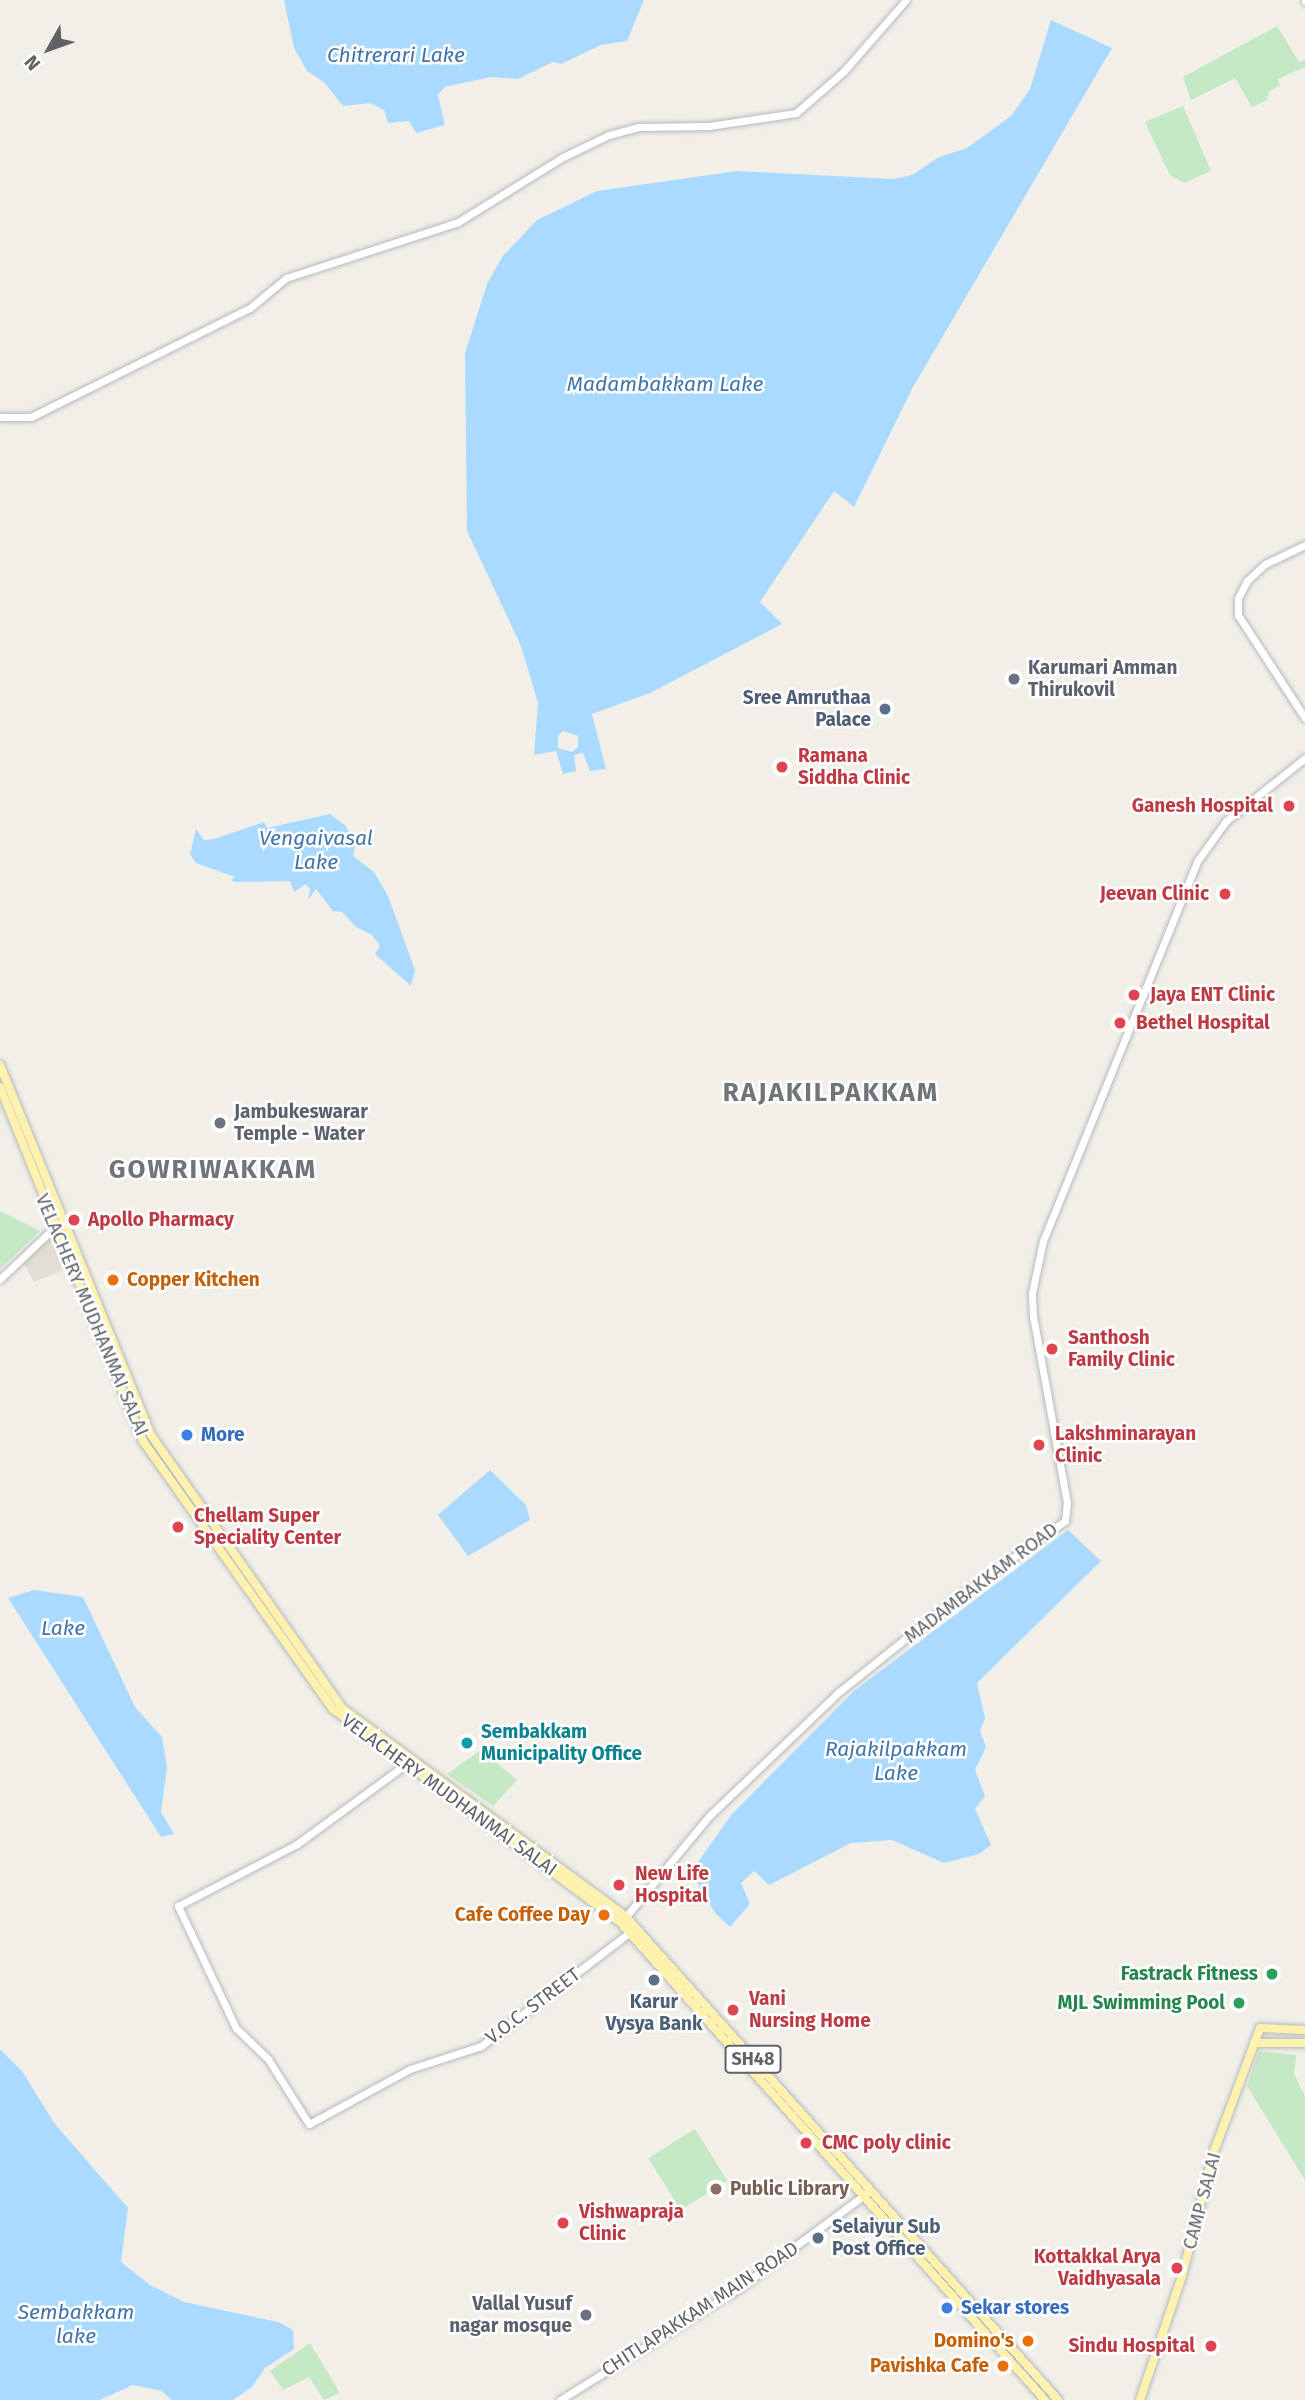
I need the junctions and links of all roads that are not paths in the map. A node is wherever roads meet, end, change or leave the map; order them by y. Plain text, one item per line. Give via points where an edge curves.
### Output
1 (906, 0) edge
2 (0, 417) edge
3 (1305, 545) edge
4 (1305, 718) edge
5 (1305, 758) edge
6 (0, 1065) edge
7 (0, 1087) edge
8 (58, 1224) junction
9 (0, 1279) edge
10 (409, 1763) junction
11 (623, 1920) junction
12 (633, 1931) junction
13 (1305, 2030) edge
14 (1254, 2043) junction
15 (1305, 2043) edge
16 (867, 2193) junction
17 (560, 2400) edge
18 (1045, 2400) edge
19 (1058, 2400) edge
20 (1140, 2400) edge

1 - 2 street via 844,71 796,113 709,125 639,127 610,135 563,157 458,222 286,278 250,308 31,417
3 - 4 street via 1265,564 1238,598 1238,615 1248,633
5 - 11 street, MADAMBAKKAM ROAD via 1226,821 1198,860 1043,1241 1032,1293 1033,1315 1067,1503 1065,1521 960,1595 840,1691 709,1816
6 - 8 main road, VELACHERY MUDHANMAI SALAI / SH48
7 - 8 main road, VELACHERY MUDHANMAI SALAI / SH48
8 - 9 street
8 - 10 main road, VELACHERY MUDHANMAI SALAI / SH48 via 148,1448 333,1709
10 - 11 main road, VELACHERY MUDHANMAI SALAI / SH48
10 - 12 street, V.O.C. STREET via 297,1844 178,1906 236,2028 268,2059 309,2124 419,2064 481,2046
11 - 12 main road, VELACHERY MUDHANMAI SALAI / SH48
12 - 16 main road, VELACHERY MUDHANMAI SALAI / SH48
13 - 14 main road, CAMP SALAI via 1260,2028
14 - 15 main road
14 - 20 main road, CAMP SALAI via 1212,2158 1182,2276
16 - 17 street, CHITLAPAKKAM MAIN ROAD via 739,2288
16 - 18 main road, VELACHERY MUDHANMAI SALAI / SH48
16 - 19 main road, VELACHERY MUDHANMAI SALAI / SH48 via 880,2201

